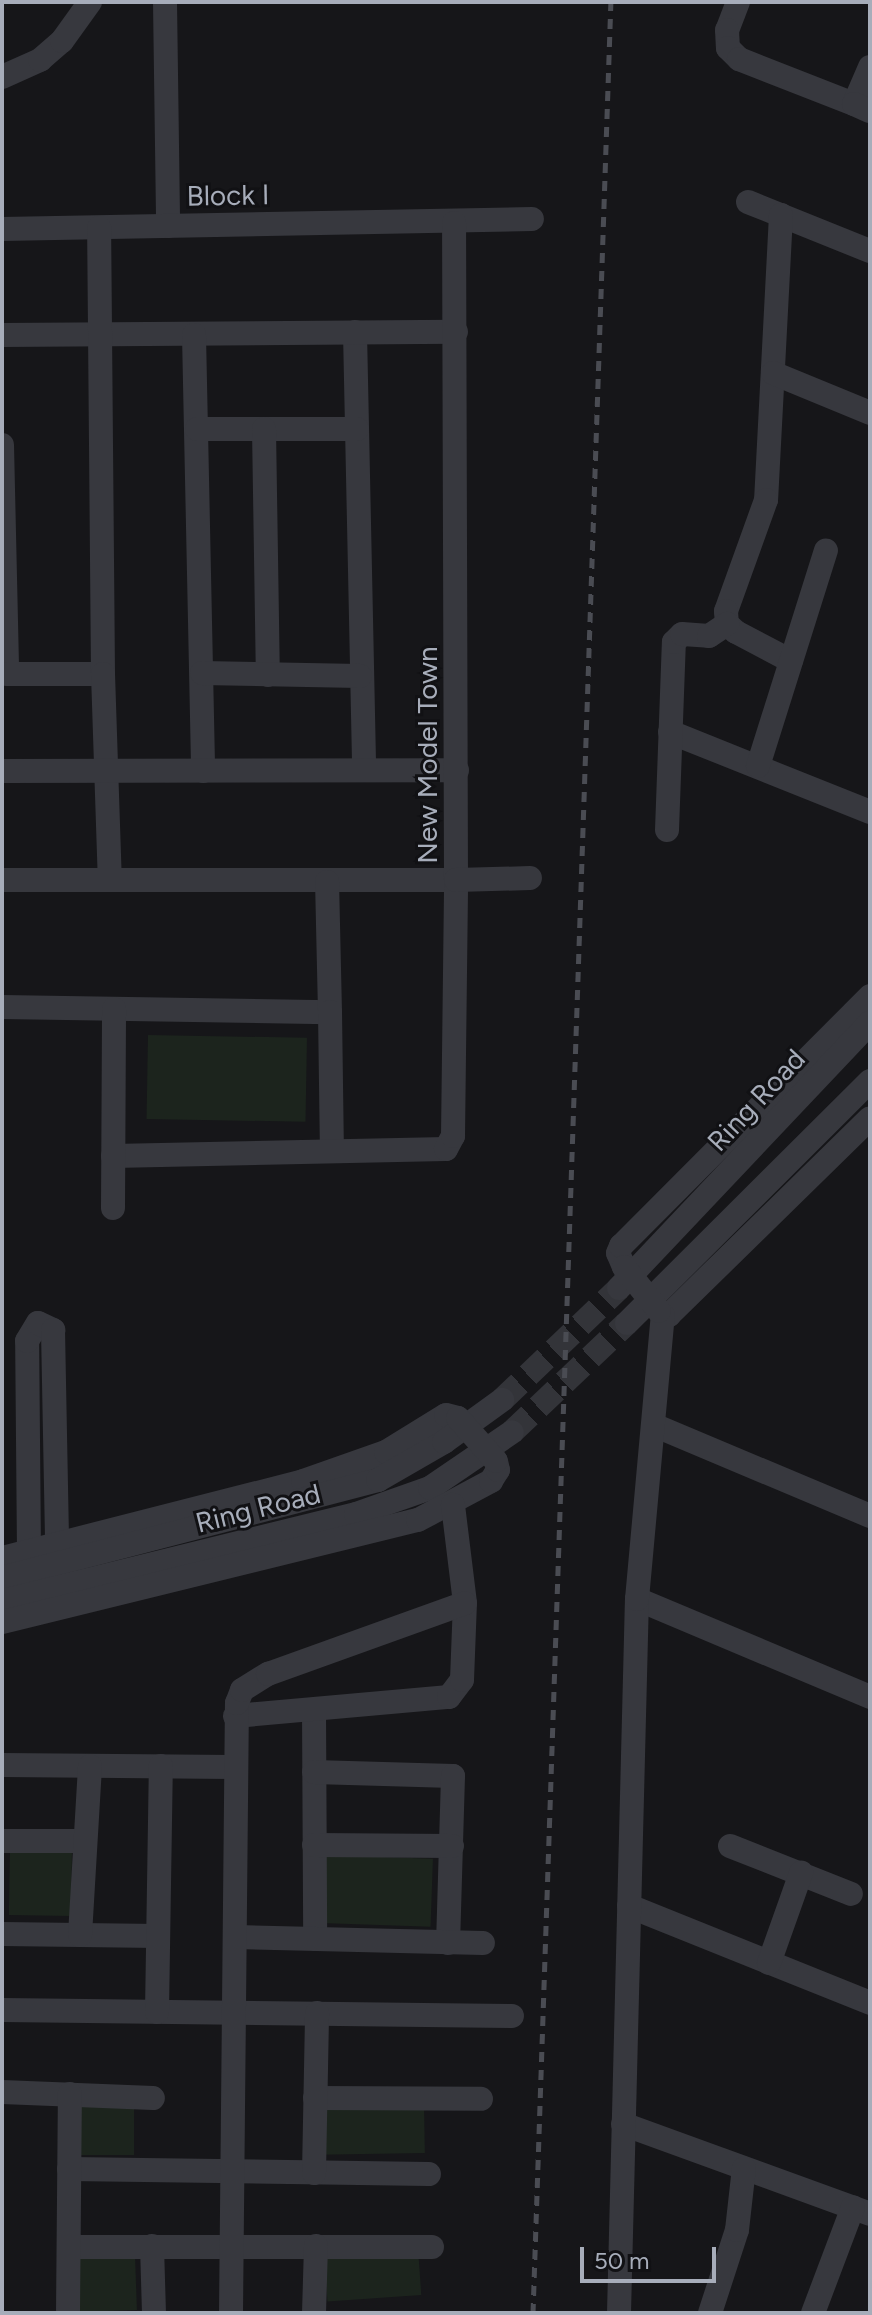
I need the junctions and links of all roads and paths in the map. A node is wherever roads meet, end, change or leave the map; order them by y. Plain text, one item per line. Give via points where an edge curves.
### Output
1 (165, 2) edge
2 (738, 2) edge
3 (88, 3) edge
4 (870, 67) edge
5 (2, 77) edge
6 (862, 108) edge
7 (748, 202) dead end
8 (781, 215) junction
9 (532, 219) dead end
10 (454, 223) junction
11 (168, 226) junction
12 (99, 228) junction
13 (2, 229) edge
14 (870, 251) edge
15 (355, 332) junction
16 (456, 332) junction
17 (99, 334) junction
18 (2, 335) edge
19 (194, 335) junction
20 (773, 373) junction
21 (870, 413) edge
22 (197, 429) junction
23 (264, 429) junction
24 (357, 429) junction
25 (2, 445) edge
26 (826, 550) dead end
27 (727, 624) junction
28 (791, 661) junction
29 (202, 673) junction
30 (4, 674) edge
31 (103, 674) junction
32 (268, 675) junction
33 (360, 676) junction
34 (670, 732) junction
35 (758, 766) junction
36 (364, 770) junction
37 (457, 770) junction
38 (2, 771) edge
39 (105, 771) junction
40 (203, 771) junction
41 (870, 812) edge
42 (667, 830) dead end
43 (530, 878) dead end
44 (2, 880) edge
45 (110, 880) junction
46 (456, 880) junction
47 (327, 882) junction
48 (870, 996) edge
49 (2, 1007) edge
50 (114, 1009) junction
51 (330, 1012) junction
52 (870, 1023) edge
53 (870, 1081) edge
54 (870, 1118) edge
55 (332, 1151) junction
56 (113, 1156) junction
57 (113, 1208) dead end
58 (621, 1278) junction
59 (661, 1313) junction
60 (627, 1323) tunnel mouth
61 (502, 1400) tunnel mouth
62 (656, 1426) junction
63 (512, 1432) tunnel mouth
64 (453, 1505) junction
65 (870, 1516) edge
66 (57, 1546) junction
67 (29, 1554) junction
68 (2, 1558) edge
69 (2, 1578) edge
70 (637, 1599) junction
71 (2, 1601) edge
72 (465, 1603) junction
73 (2, 1622) edge
74 (870, 1697) edge
75 (314, 1711) junction
76 (235, 1716) junction
77 (2, 1765) edge
78 (90, 1766) junction
79 (161, 1766) junction
80 (233, 1767) junction
81 (314, 1772) junction
82 (2, 1841) edge
83 (85, 1841) junction
84 (314, 1845) junction
85 (452, 1846) junction
86 (730, 1846) dead end
87 (801, 1873) junction
88 (851, 1894) dead end
89 (629, 1906) junction
90 (2, 1934) edge
91 (80, 1935) junction
92 (158, 1936) junction
93 (236, 1937) junction
94 (315, 1939) junction
95 (448, 1943) junction
96 (483, 1943) dead end
97 (769, 1963) junction
98 (870, 2003) edge
99 (2, 2010) edge
100 (157, 2012) junction
101 (234, 2013) junction
102 (317, 2013) junction
103 (512, 2016) dead end
104 (2, 2092) edge
105 (70, 2094) junction
106 (153, 2098) dead end
107 (315, 2098) junction
108 (481, 2099) dead end
109 (623, 2124) junction
110 (744, 2168) junction
111 (69, 2169) junction
112 (232, 2171) junction
113 (314, 2173) junction
114 (429, 2174) dead end
115 (861, 2210) edge
116 (232, 2245) junction
117 (152, 2246) junction
118 (316, 2246) junction
119 (69, 2247) junction
120 (432, 2247) dead end
121 (68, 2313) edge
122 (154, 2313) edge
123 (231, 2313) edge
124 (314, 2313) edge
125 (619, 2313) edge
126 (710, 2313) edge
127 (813, 2313) edge

1 - 11 street
2 - 6 street via 727,30 728,48 739,59
3 - 5 street via 40,60
4 - 6 street
7 - 8 street
8 - 14 street
8 - 20 street
9 - 10 street, Block I
10 - 11 street, Block I
10 - 16 street, New Model Town
11 - 12 street, Block I
12 - 13 street, Block I
12 - 17 street
15 - 16 street
15 - 19 street
15 - 24 street
16 - 37 street, New Model Town
17 - 18 street
17 - 19 street
17 - 31 street
19 - 22 street
20 - 21 street
20 - 27 street via 766,500 726,611
22 - 23 street
22 - 29 street
23 - 24 street
23 - 32 street
24 - 33 street
25 - 30 street
26 - 28 street
27 - 28 street
27 - 34 street via 709,636 675,638
28 - 35 street
29 - 32 street
29 - 40 street
30 - 31 street
31 - 39 street
32 - 33 street
33 - 36 street
34 - 35 street
34 - 42 street
35 - 41 street
36 - 37 street
36 - 40 street
37 - 46 street, New Model Town
38 - 39 street
39 - 40 street
39 - 45 street
43 - 46 street
44 - 45 street, New Model Town
45 - 47 street, New Model Town
46 - 47 street, New Model Town
46 - 55 street via 451,1142 441,1151
47 - 51 street
48 - 58 street via 621,1246
49 - 50 street
50 - 51 street
50 - 56 street
51 - 55 street
52 - 58 street, Ring Road
53 - 60 street
54 - 59 street
55 - 56 street
56 - 57 street
58 - 59 street, bridge
59 - 62 street
61 - 69 street, Ring Road via 378,1480
62 - 65 street
62 - 70 street
63 - 71 street, Ring Road via 430,1488 356,1514
64 - 66 street, bridge via 491,1481 498,1470 458,1418 446,1415 386,1452 303,1481
64 - 72 street
64 - 73 street via 418,1520
66 - 67 street
66 - 67 street via 53,1330 38,1323 27,1341
67 - 68 street
70 - 74 street
70 - 89 street
72 - 75 street via 462,1680 449,1697
72 - 76 street via 260,1677 242,1690
75 - 76 street
75 - 81 street
76 - 80 street
77 - 78 street
78 - 79 street
78 - 83 street
79 - 80 street
79 - 92 street
80 - 93 street
81 - 84 street
81 - 85 street via 450,1774 455,1783
82 - 83 street
83 - 91 street
84 - 85 street
84 - 94 street
85 - 95 street
86 - 87 street
87 - 88 street
87 - 97 street
89 - 97 street
89 - 109 street
90 - 91 street
91 - 92 street
92 - 100 street
93 - 94 street
93 - 101 street
94 - 95 street
95 - 96 street
97 - 98 street
99 - 100 street
100 - 101 street
101 - 102 street
101 - 112 street
102 - 103 street
102 - 107 street
104 - 105 street
105 - 106 street
105 - 111 street
107 - 108 street
107 - 113 street
109 - 110 street
109 - 125 street
110 - 115 street
110 - 126 street via 737,2230
111 - 112 street
111 - 119 street
112 - 113 street
112 - 116 street
113 - 114 street
115 - 127 street
116 - 117 street
116 - 118 street
116 - 123 street
117 - 119 street
117 - 122 street
118 - 120 street
118 - 124 street
119 - 121 street

